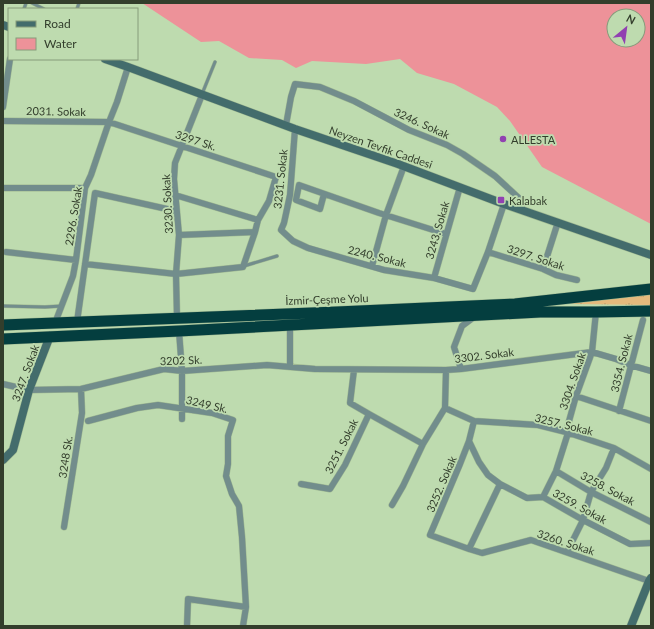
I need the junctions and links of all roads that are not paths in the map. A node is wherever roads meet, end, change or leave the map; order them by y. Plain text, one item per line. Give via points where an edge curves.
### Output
1 (32, 3) edge
2 (42, 8) edge
3 (10, 60) edge
4 (108, 60) edge
5 (215, 62) dead end
6 (128, 67) junction
7 (202, 95) junction
8 (3, 107) edge
9 (3, 121) edge
10 (109, 122) junction
11 (286, 125) junction
12 (295, 129) junction
13 (182, 146) junction
14 (404, 166) junction
15 (460, 187) junction
16 (3, 188) edge
17 (85, 188) junction
18 (324, 194) junction
19 (175, 195) junction
20 (504, 204) junction
21 (522, 210) junction
22 (176, 211) junction
23 (386, 215) junction
24 (258, 220) junction
25 (558, 222) junction
26 (281, 230) joint
27 (255, 232) junction
28 (179, 234) junction
29 (446, 234) junction
30 (6, 252) dead end
31 (488, 252) junction
32 (651, 255) edge
33 (277, 256) dead end
34 (76, 260) junction
35 (86, 264) junction
36 (372, 266) junction
37 (243, 267) junction
38 (543, 269) junction
39 (176, 274) junction
40 (434, 278) junction
41 (577, 280) dead end
42 (651, 289) edge
43 (3, 306) edge
44 (62, 306) junction
45 (651, 311) edge
46 (596, 312) junction
47 (475, 316) junction
48 (177, 318) junction
49 (642, 320) dead end
50 (77, 322) junction
51 (55, 323) junction
52 (3, 325) edge
53 (290, 325) junction
54 (179, 331) junction
55 (50, 336) junction
56 (3, 339) edge
57 (592, 352) junction
58 (630, 365) junction
59 (290, 367) junction
60 (461, 369) junction
61 (315, 370) joint
62 (354, 370) junction
63 (446, 370) junction
64 (182, 371) junction
65 (651, 371) edge
66 (3, 384) edge
67 (81, 389) junction
68 (29, 390) junction
69 (576, 396) junction
70 (182, 408) junction
71 (445, 408) junction
72 (619, 411) junction
73 (369, 414) junction
74 (88, 420) dead end
75 (182, 420) dead end
76 (474, 421) junction
77 (651, 421) edge
78 (567, 433) junction
79 (469, 441) junction
80 (423, 444) junction
81 (614, 448) junction
82 (3, 460) edge
83 (651, 469) edge
84 (556, 471) junction
85 (301, 484) dead end
86 (500, 484) junction
87 (590, 492) junction
88 (542, 497) junction
89 (392, 505) dead end
90 (583, 520) junction
91 (651, 522) edge
92 (64, 528) dead end
93 (430, 535) joint
94 (651, 543) edge
95 (469, 549) junction
96 (567, 552) junction
97 (650, 580) edge
98 (246, 607) junction
99 (187, 626) edge
100 (243, 626) edge
101 (631, 626) edge

1 - 2 lane
3 - 8 street
4 - 6 street, Neyzen Tevfik Caddesi
5 - 7 lane
6 - 7 street, Neyzen Tevfik Caddesi
6 - 10 street, 2296. Sokak
7 - 11 street, Neyzen Tevfik Caddesi
7 - 13 street, 3230. Sokak
9 - 10 street, 2031. Sokak
10 - 13 street, 3297 Sk.
10 - 17 street, 2296. Sokak
11 - 12 street, Neyzen Tevfik Caddesi
11 - 21 street, 3246. Sokak via 295,84 320,87 463,154 495,176 522,200
12 - 14 street, Neyzen Tevfik Caddesi
12 - 26 street, 3231. Sokak via 290,195
13 - 19 street, 3230. Sokak via 175,163
13 - 24 street, 3297 Sk. via 276,178 269,201
14 - 15 street, Neyzen Tevfik Caddesi
14 - 23 street
15 - 20 street, Neyzen Tevfik Caddesi
15 - 29 street, 3243. Sokak
16 - 17 street
17 - 34 street, 2296. Sokak
18 - 18 street via 299,185 296,200 320,209
18 - 23 street
19 - 22 street, 3230. Sokak
19 - 24 street
20 - 21 street, Neyzen Tevfik Caddesi
20 - 31 street
21 - 25 street, Neyzen Tevfik Caddesi
22 - 28 street, 3230. Sokak
22 - 35 street via 95,193
23 - 29 street
23 - 36 street
24 - 27 street
25 - 32 street, Neyzen Tevfik Caddesi
25 - 38 street
26 - 36 street, 2240. Sokak via 293,241 308,248
27 - 28 street
27 - 37 street
28 - 39 street, 3230. Sokak
29 - 40 street, 3243. Sokak
30 - 34 street
31 - 38 street, 3297. Sokak
31 - 40 street, 2240. Sokak via 473,289
33 - 37 lane
34 - 44 street, 2296. Sokak
35 - 39 street
35 - 50 street
36 - 40 street, 2240. Sokak
37 - 39 street
38 - 41 street, 3297. Sokak
39 - 48 street, 3230. Sokak
42 - 48 highway, İzmir-Çeşme Yolu via 516,304
43 - 44 lane
44 - 51 street, 2296. Sokak
45 - 46 highway
46 - 47 highway
46 - 57 street, 3304. Sokak
47 - 53 highway
47 - 60 street via 462,326 454,347
48 - 50 highway, İzmir-Çeşme Yolu
49 - 58 street, 3354. Sokak
50 - 51 highway, İzmir-Çeşme Yolu
51 - 52 highway, İzmir-Çeşme Yolu
53 - 54 highway
53 - 59 street
54 - 55 highway
54 - 64 street
55 - 56 highway
55 - 68 street, 3247. Sokak
57 - 58 street, 3302. Sokak
57 - 60 street, 3302. Sokak
57 - 69 street, 3304. Sokak
58 - 65 street, 3302. Sokak
58 - 72 street, 3354. Sokak
59 - 61 street, 3202 Sk.
59 - 64 street, 3202 Sk. via 268,365
60 - 63 street, 3302. Sokak
61 - 62 street, 3302. Sokak
62 - 63 street, 3302. Sokak
62 - 73 street, 3251. Sokak via 350,403
63 - 71 street
64 - 67 street, 3202 Sk. via 164,369
64 - 70 street
66 - 68 street, 3202 Sk.
67 - 68 street, 3202 Sk.
67 - 92 street, 3248 Sk. via 82,413
68 - 82 street, 3247. Sokak via 13,450
69 - 72 street
69 - 78 street, 3304. Sokak
70 - 74 street, 3249 Sk. via 158,405
70 - 75 street
70 - 98 street, 3249 Sk. via 212,413 233,420 228,436 226,476 239,506
71 - 76 street, 3257. Sokak
71 - 80 street
72 - 77 street
73 - 80 street
73 - 85 street, 3251. Sokak via 345,465 330,489
76 - 78 street, 3257. Sokak via 538,425
76 - 79 street
78 - 81 street, 3257. Sokak
78 - 84 street, 3304. Sokak
79 - 86 street, 3259. Sokak via 488,475
79 - 93 street, 3252. Sokak
80 - 89 street
81 - 83 street, 3257. Sokak
81 - 87 street via 606,468
84 - 87 street, 3258. Sokak
84 - 88 street, 3304. Sokak
86 - 88 street, 3259. Sokak via 527,498
86 - 95 street
87 - 90 street
87 - 91 street, 3258. Sokak
88 - 90 street, 3259. Sokak
90 - 94 street, 3259. Sokak via 630,544
90 - 96 street
93 - 95 street, 3260. Sokak
95 - 96 street, 3260. Sokak via 482,552 531,540
96 - 97 street, 3260. Sokak
97 - 101 street
98 - 99 street via 188,600
98 - 100 street, 3249 Sk.

